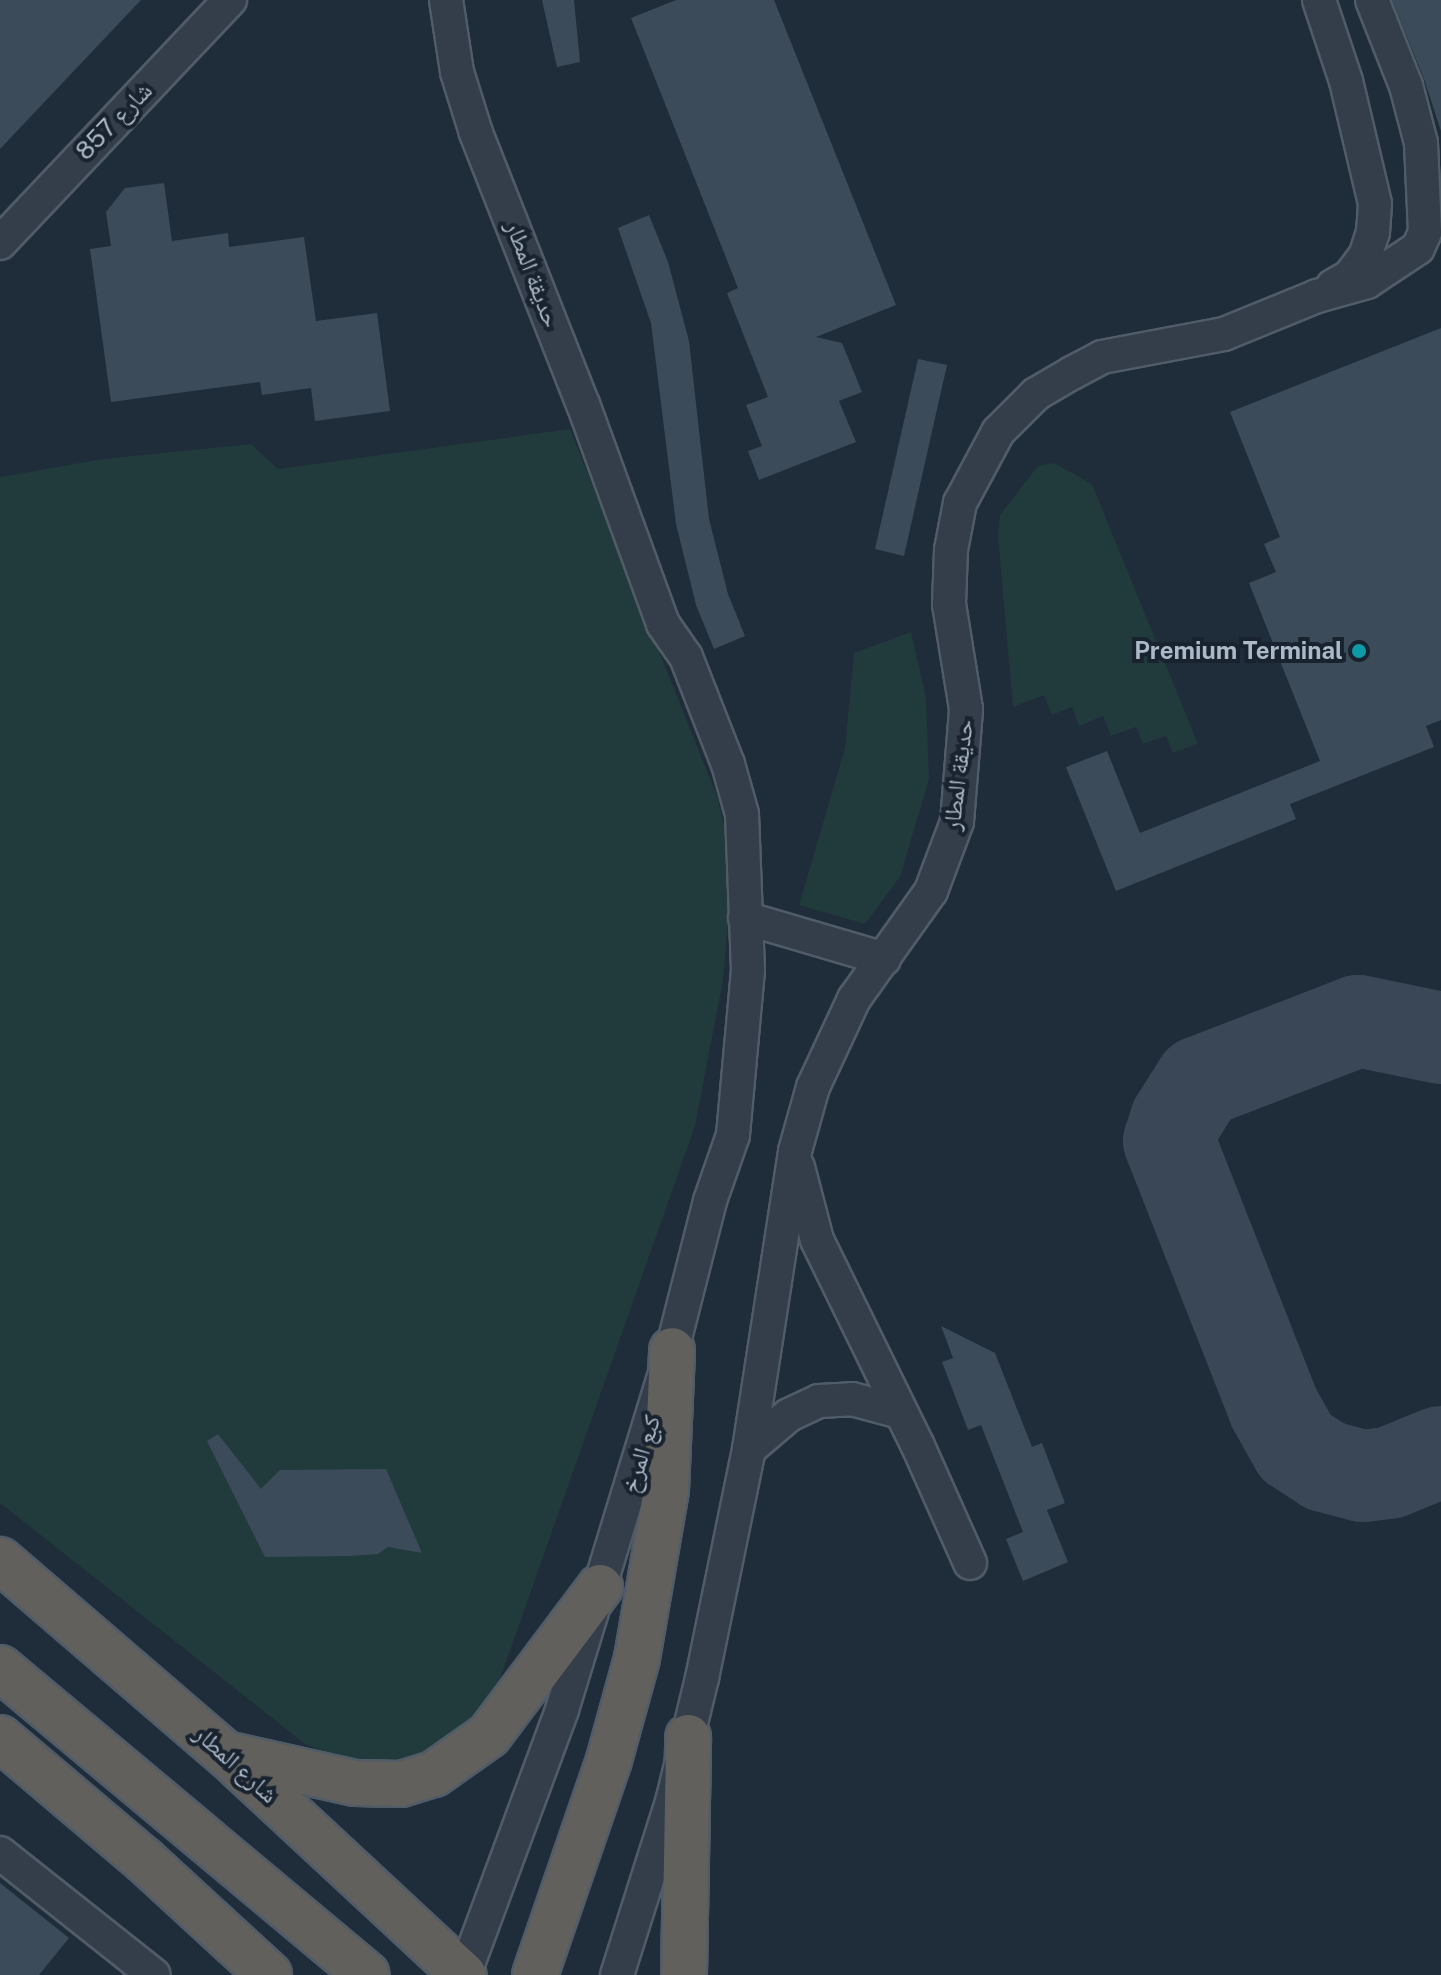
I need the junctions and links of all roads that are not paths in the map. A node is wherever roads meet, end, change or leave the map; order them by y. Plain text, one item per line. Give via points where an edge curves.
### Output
1 (230, 0) edge
2 (446, 0) edge
3 (1319, 0) edge
4 (1372, 0) edge
5 (0, 243) edge
6 (1317, 296) junction
7 (745, 918) junction
8 (884, 959) junction
9 (795, 1151) junction
10 (672, 1350) junction
11 (900, 1412) junction
12 (749, 1449) junction
13 (0, 1560) edge
14 (970, 1563) dead end
15 (600, 1587) junction
16 (0, 1668) edge
17 (688, 1737) junction
18 (0, 1738) edge
19 (227, 1755) junction
20 (0, 1853) edge
21 (144, 1860) junction
22 (154, 1975) edge
23 (224, 1975) edge
24 (269, 1975) edge
25 (367, 1975) edge
26 (464, 1975) edge
27 (535, 1975) edge
28 (617, 1975) edge
29 (684, 1975) edge

1 - 5 street, شارع 857
2 - 7 street, حديقة المطار via 457,72 476,133 663,624 686,657 728,764 742,814
3 - 6 street via 1346,81 1375,204 1365,256 1350,276
4 - 6 street, حديقة المطار via 1406,86 1421,143 1425,232 1418,248 1389,270
6 - 8 street, حديقة المطار via 1224,334 1102,357 1036,394 998,432 960,503 951,550 949,604 966,709 957,822 931,891
7 - 8 street
7 - 10 street, كبع المرخ via 746,1010 733,1135 710,1201
8 - 9 street via 854,999 827,1051
9 - 11 street via 817,1240
9 - 12 street
10 - 15 street, كبع المرخ
10 - 27 highway via 666,1490 637,1658 609,1760
11 - 12 street via 852,1399 819,1401 789,1415
11 - 14 street
12 - 17 street
13 - 19 highway, شارع المطار
15 - 19 highway via 489,1735 434,1774 401,1784 355,1783
15 - 26 street, كبع المرخ via 562,1710
16 - 25 highway
17 - 28 street
17 - 29 highway
18 - 21 highway
19 - 26 highway, شارع المطار
20 - 22 street
21 - 23 highway
21 - 24 highway

